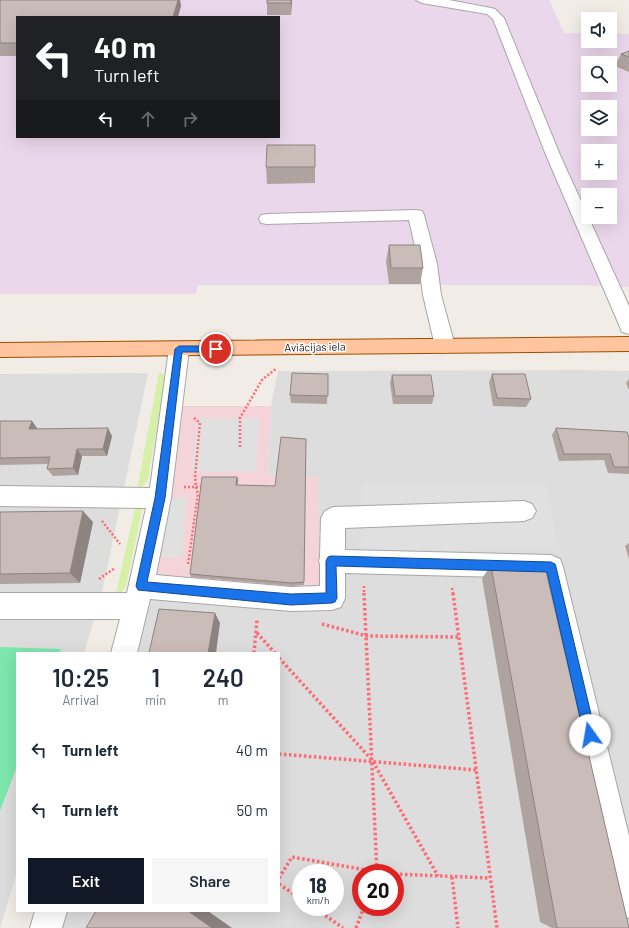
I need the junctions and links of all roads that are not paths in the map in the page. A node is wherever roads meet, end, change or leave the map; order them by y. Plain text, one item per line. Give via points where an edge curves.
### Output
1 (422, 0) edge
2 (267, 219) dead end
3 (629, 328) edge
4 (629, 344) edge
5 (445, 346) junction
6 (179, 349) junction
7 (0, 350) edge
8 (161, 492) junction
9 (0, 496) edge
10 (524, 511) dead end
11 (331, 561) junction
12 (139, 596) junction
13 (0, 606) edge
14 (124, 652) edge
15 (629, 902) edge
16 (51, 912) edge
17 (46, 928) edge

1 - 3 street via 491,11 498,18 553,155
2 - 5 street via 416,215
4 - 5 main road, Aviācijas iela
5 - 6 main road, Aviācijas iela
6 - 7 main road, Aviācijas iela
6 - 8 street
8 - 9 street
8 - 12 street via 159,530
10 - 11 street via 333,518
11 - 12 street via 332,598 291,599 166,590
11 - 15 street via 551,567
12 - 13 street
12 - 14 street
16 - 17 street

